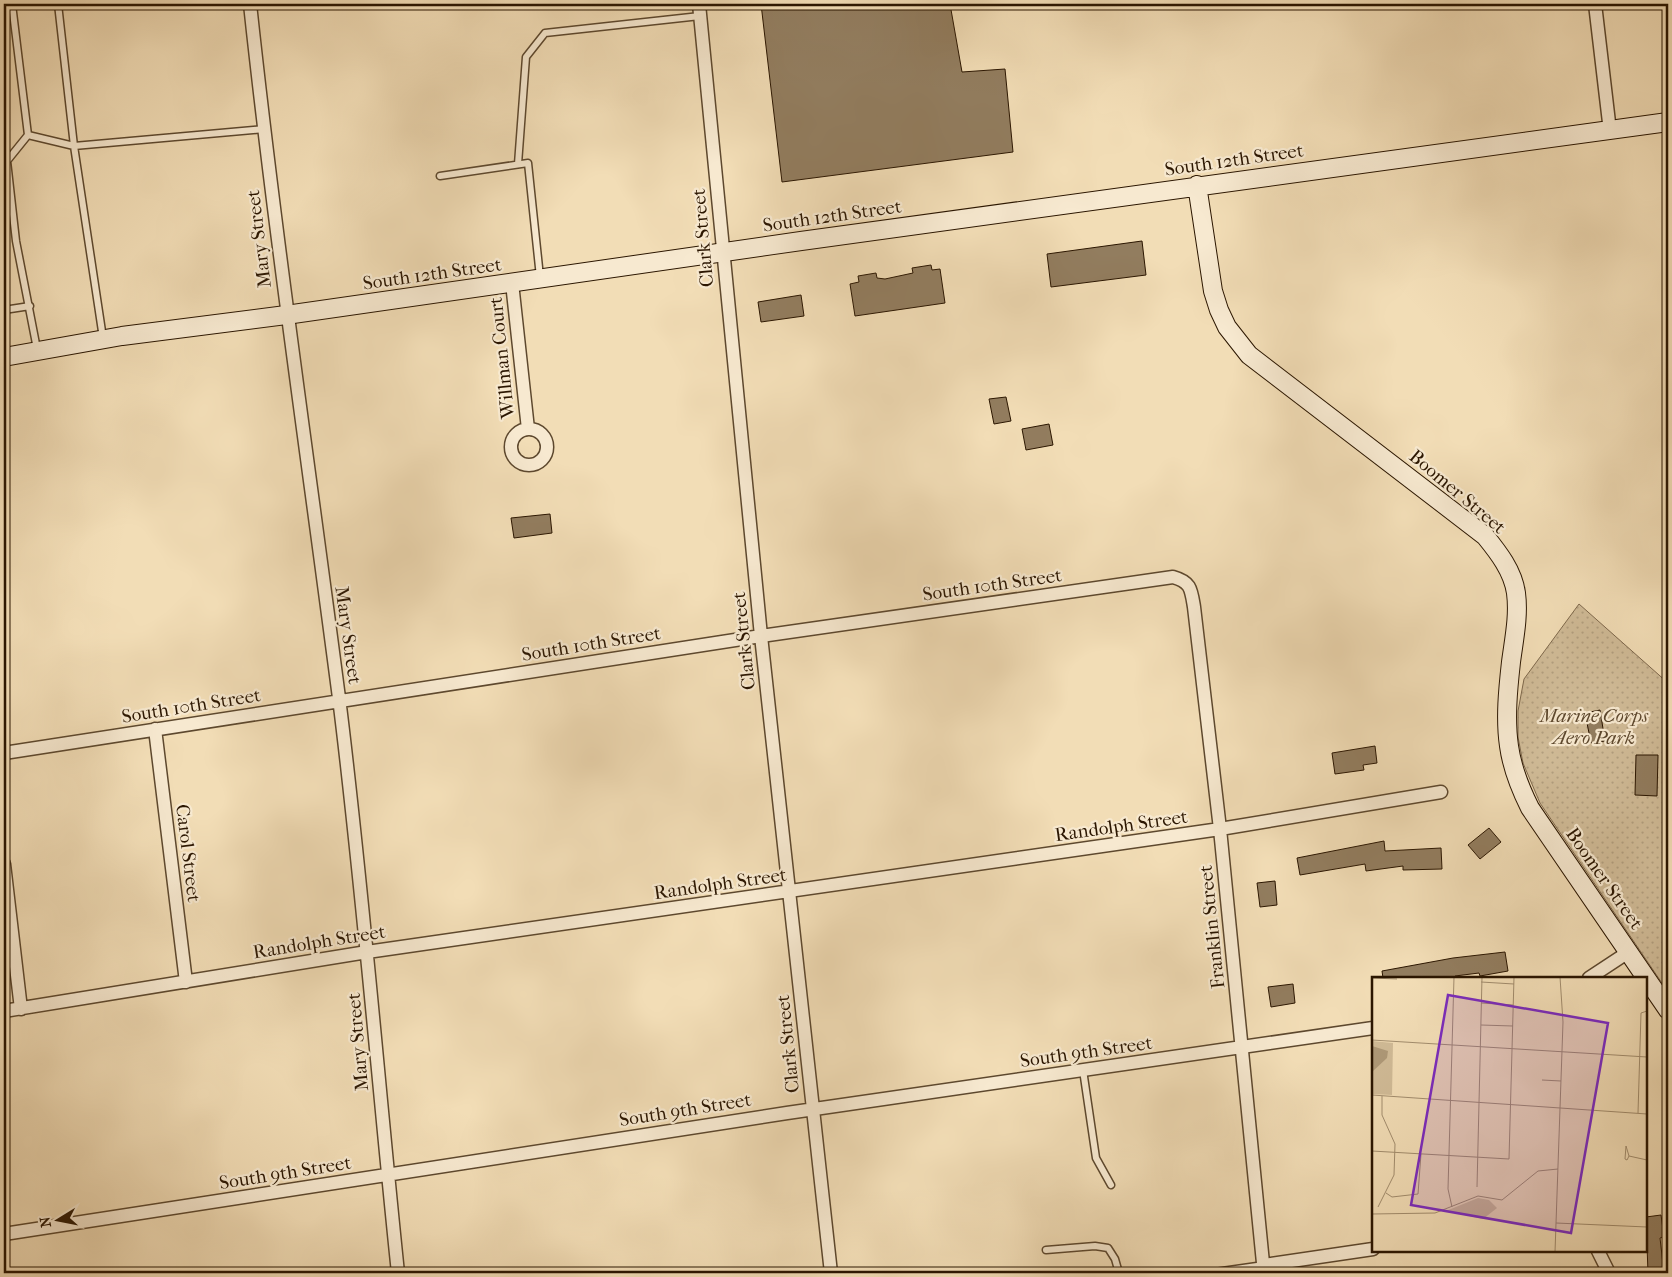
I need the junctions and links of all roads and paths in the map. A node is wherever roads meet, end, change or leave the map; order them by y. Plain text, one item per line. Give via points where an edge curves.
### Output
1 (13, 4) edge
2 (43, 4) edge
3 (58, 4) edge
4 (250, 4) edge
5 (1595, 4) edge
6 (699, 10) edge
7 (1668, 122) edge
8 (264, 129) junction
9 (1610, 131) junction
10 (28, 135) junction
11 (74, 146) junction
12 (518, 164) junction
13 (440, 176) dead end
14 (1197, 186) junction
15 (722, 253) junction
16 (540, 278) junction
17 (512, 283) junction
18 (30, 306) junction
19 (4, 310) edge
20 (286, 315) junction
21 (103, 339) junction
22 (37, 349) junction
23 (4, 357) edge
24 (528, 429) dead end
25 (1184, 580) joint
26 (761, 636) junction
27 (339, 700) junction
28 (155, 729) junction
29 (4, 753) edge
30 (1441, 792) dead end
31 (1220, 829) junction
32 (4, 864) edge
33 (789, 892) junction
34 (1630, 951) junction
35 (367, 952) junction
36 (1590, 977) edge
37 (1647, 977) edge
38 (1647, 977) edge
39 (186, 982) junction
40 (21, 1009) junction
41 (1668, 1010) edge
42 (4, 1011) edge
43 (1372, 1028) edge
44 (1242, 1047) junction
45 (1083, 1070) junction
46 (814, 1109) junction
47 (387, 1174) junction
48 (1111, 1185) dead end
49 (4, 1234) edge
50 (1372, 1249) edge
51 (1046, 1250) dead end
52 (1598, 1252) edge
53 (1264, 1269) edge
54 (398, 1273) edge
55 (831, 1273) edge
56 (1119, 1273) edge
57 (1208, 1273) edge
58 (1609, 1273) edge

1 - 2 lane
1 - 10 lane
3 - 11 lane
4 - 8 street, Mary Street
5 - 9 street
6 - 12 lane via 546,33 526,57
6 - 15 street, Clark Street
7 - 9 street, South 12th Street
8 - 11 lane
8 - 20 street, Mary Street
9 - 14 street, South 12th Street
10 - 11 lane
10 - 18 lane via 7,161 16,241
11 - 21 lane
12 - 13 lane
12 - 16 lane via 528,163
14 - 15 street, South 12th Street
14 - 34 street, Boomer Street via 1213,291 1219,310 1238,340 1250,354 1485,536 1498,552 1516,592 1508,725 1513,768 1530,808
15 - 16 street, South 12th Street
15 - 26 street, Clark Street
16 - 17 street, South 12th Street
17 - 20 street, South 12th Street
17 - 24 street, Willman Court
18 - 19 lane
18 - 22 lane
20 - 21 street, South 12th Street
20 - 27 street, Mary Street
21 - 22 street, South 12th Street
22 - 23 street, South 12th Street
25 - 26 street, South 10th Street via 1173,577
25 - 31 street, Franklin Street via 1191,588 1194,607
26 - 27 street, South 10th Street
26 - 33 street, Clark Street
27 - 28 street, South 10th Street
27 - 35 street, Mary Street
28 - 29 street, South 10th Street
28 - 39 street, Carol Street
30 - 31 street, Randolph Street
31 - 33 street, Randolph Street
31 - 44 street, Franklin Street
32 - 40 street
33 - 35 street, Randolph Street
33 - 46 street, Clark Street
34 - 36 street
34 - 37 street, Boomer Street
35 - 39 street, Randolph Street
35 - 47 street, Mary Street
38 - 41 street, Boomer Street
39 - 40 street, Randolph Street
40 - 42 street, Randolph Street
43 - 44 street, South 9th Street
44 - 45 street, South 9th Street
44 - 53 street, Franklin Street
45 - 46 street, South 9th Street
45 - 48 lane via 1096,1158
46 - 47 street, South 9th Street
46 - 55 street, Clark Street
47 - 49 street, South 9th Street
47 - 54 street, Mary Street
50 - 53 street
51 - 56 lane via 1108,1248
52 - 58 street
53 - 57 lane

